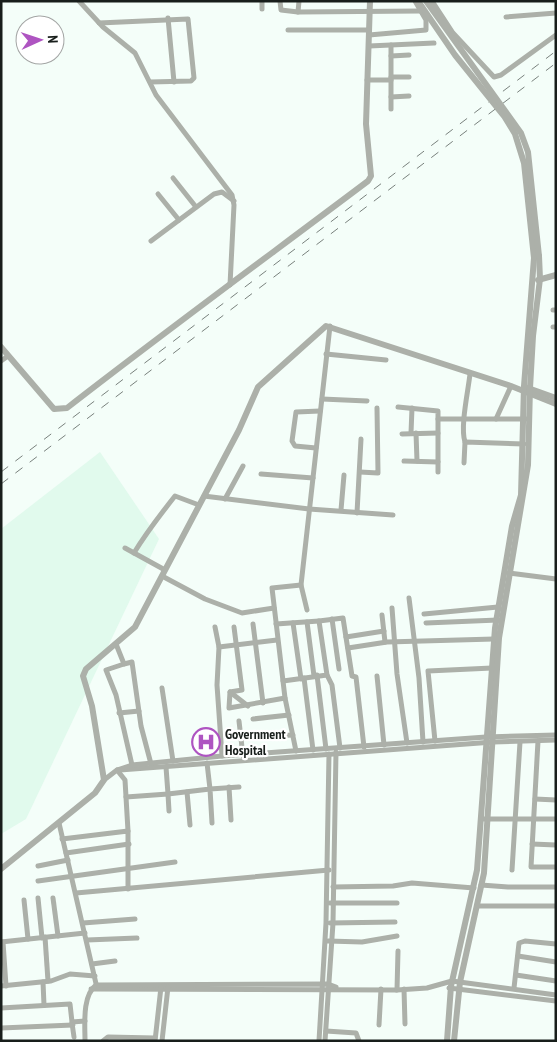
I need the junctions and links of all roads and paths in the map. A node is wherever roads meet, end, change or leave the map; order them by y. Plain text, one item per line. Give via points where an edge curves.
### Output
1 (79, 1) edge
2 (262, 1) edge
3 (280, 1) edge
4 (299, 1) edge
5 (370, 1) edge
6 (414, 1) edge
7 (418, 1) edge
8 (426, 1) edge
9 (432, 1) edge
10 (262, 9) dead end
11 (421, 11) junction
12 (298, 12) junction
13 (370, 12) junction
14 (556, 13) edge
15 (506, 17) dead end
16 (168, 18) junction
17 (100, 23) junction
18 (288, 30) dead end
19 (369, 32) junction
20 (556, 35) edge
21 (434, 44) dead end
22 (391, 45) junction
23 (369, 46) junction
24 (409, 55) dead end
25 (391, 56) junction
26 (410, 77) dead end
27 (391, 79) junction
28 (367, 80) junction
29 (150, 82) junction
30 (174, 82) junction
31 (409, 96) dead end
32 (391, 97) junction
33 (391, 109) dead end
34 (173, 178) dead end
35 (158, 194) dead end
36 (234, 202) junction
37 (196, 207) junction
38 (179, 220) junction
39 (151, 241) dead end
40 (537, 257) junction
41 (556, 275) edge
42 (537, 280) junction
43 (230, 285) junction
44 (330, 326) junction
45 (1, 347) edge
46 (326, 354) junction
47 (8, 356) junction
48 (386, 360) dead end
49 (1, 361) edge
50 (470, 374) junction
51 (513, 387) junction
52 (527, 390) junction
53 (556, 398) edge
54 (322, 399) junction
55 (367, 402) dead end
56 (556, 404) edge
57 (398, 407) dead end
58 (377, 408) dead end
59 (412, 408) junction
60 (320, 411) junction
61 (466, 418) junction
62 (438, 419) junction
63 (496, 419) junction
64 (527, 419) junction
65 (414, 433) junction
66 (438, 433) junction
67 (402, 434) dead end
68 (361, 439) dead end
69 (465, 442) junction
70 (524, 444) junction
71 (316, 448) junction
72 (404, 461) dead end
73 (417, 462) junction
74 (438, 462) junction
75 (464, 463) dead end
76 (243, 466) dead end
77 (360, 472) junction
78 (438, 472) dead end
79 (261, 474) dead end
80 (344, 475) dead end
81 (313, 478) junction
82 (204, 496) junction
83 (224, 499) junction
84 (199, 505) junction
85 (309, 508) junction
86 (341, 510) junction
87 (357, 513) junction
88 (393, 515) dead end
89 (125, 548) dead end
90 (134, 553) junction
91 (164, 573) junction
92 (509, 573) junction
93 (556, 579) edge
94 (301, 585) junction
95 (409, 598) dead end
96 (498, 607) junction
97 (274, 608) junction
98 (392, 608) dead end
99 (307, 610) dead end
100 (424, 614) dead end
101 (382, 616) dead end
102 (332, 619) junction
103 (499, 620) junction
104 (319, 621) junction
105 (293, 622) junction
106 (307, 622) junction
107 (426, 623) dead end
108 (253, 624) dead end
109 (276, 624) junction
110 (215, 627) dead end
111 (234, 627) dead end
112 (384, 631) junction
113 (346, 637) junction
114 (494, 639) junction
115 (277, 640) junction
116 (413, 641) junction
117 (385, 642) junction
118 (396, 642) junction
119 (256, 643) junction
120 (116, 644) junction
121 (237, 645) junction
122 (219, 647) junction
123 (348, 648) junction
124 (124, 664) junction
125 (492, 668) junction
126 (339, 670) dead end
127 (327, 675) junction
128 (315, 676) junction
129 (377, 676) dead end
130 (303, 678) junction
131 (283, 681) junction
132 (162, 688) dead end
133 (230, 692) junction
134 (286, 698) junction
135 (263, 703) junction
136 (248, 706) junction
137 (138, 711) junction
138 (119, 713) junction
139 (289, 715) junction
140 (253, 720) dead end
141 (239, 721) dead end
142 (293, 735) junction
143 (556, 736) edge
144 (252, 737) dead end
145 (490, 740) junction
146 (556, 740) edge
147 (435, 741) junction
148 (538, 741) junction
149 (423, 742) junction
150 (520, 742) junction
151 (407, 743) junction
152 (384, 745) junction
153 (364, 747) junction
154 (313, 750) junction
155 (333, 750) junction
156 (296, 751) junction
157 (243, 754) junction
158 (222, 756) junction
159 (329, 756) junction
160 (173, 761) junction
161 (244, 761) junction
162 (207, 763) junction
163 (151, 764) junction
164 (132, 765) junction
165 (166, 767) junction
166 (117, 770) junction
167 (104, 780) junction
168 (229, 787) junction
169 (239, 787) dead end
170 (210, 789) junction
171 (188, 792) junction
172 (168, 794) junction
173 (126, 797) junction
174 (535, 799) junction
175 (556, 800) edge
176 (169, 811) dead end
177 (515, 818) junction
178 (484, 819) junction
179 (534, 819) junction
180 (232, 820) dead end
181 (556, 820) edge
182 (58, 823) junction
183 (212, 823) dead end
184 (190, 826) dead end
185 (128, 831) junction
186 (62, 839) junction
187 (129, 844) junction
188 (532, 844) junction
189 (556, 845) edge
190 (66, 853) junction
191 (68, 860) junction
192 (174, 862) dead end
193 (38, 866) dead end
194 (556, 867) edge
195 (1, 869) edge
196 (128, 869) junction
197 (328, 870) junction
198 (334, 870) junction
199 (512, 870) dead end
200 (71, 875) junction
201 (38, 881) dead end
202 (482, 884) junction
203 (327, 887) junction
204 (334, 887) junction
205 (556, 887) edge
206 (474, 888) junction
207 (128, 889) junction
208 (76, 893) junction
209 (38, 898) dead end
210 (54, 898) dead end
211 (24, 900) dead end
212 (330, 903) junction
213 (397, 903) dead end
214 (477, 906) junction
215 (556, 906) edge
216 (135, 918) dead end
217 (395, 922) dead end
218 (83, 923) junction
219 (326, 923) junction
220 (333, 923) junction
221 (85, 933) junction
222 (58, 936) junction
223 (397, 936) dead end
224 (44, 937) junction
225 (137, 938) dead end
226 (28, 939) junction
227 (87, 940) junction
228 (328, 941) junction
229 (2, 942) edge
230 (556, 944) edge
231 (398, 951) dead end
232 (518, 956) junction
233 (115, 961) dead end
234 (556, 962) edge
235 (92, 964) junction
236 (3, 970) edge
237 (516, 975) junction
238 (95, 976) junction
239 (46, 981) junction
240 (452, 981) junction
241 (556, 981) edge
242 (460, 982) junction
243 (444, 984) junction
244 (3, 986) edge
245 (161, 986) junction
246 (168, 986) junction
247 (322, 986) junction
248 (328, 987) junction
249 (97, 988) junction
250 (514, 988) junction
251 (381, 989) junction
252 (404, 989) junction
253 (451, 989) junction
254 (397, 990) junction
255 (459, 990) junction
256 (556, 995) edge
257 (556, 1001) edge
258 (44, 1006) junction
259 (1, 1008) edge
260 (85, 1021) junction
261 (72, 1024) junction
262 (405, 1024) dead end
263 (379, 1025) dead end
264 (1, 1028) edge
265 (326, 1031) junction
266 (74, 1037) dead end
267 (155, 1040) edge
268 (85, 1041) edge
269 (103, 1041) edge
270 (162, 1041) edge
271 (319, 1041) edge
272 (325, 1041) edge
273 (359, 1041) edge
274 (447, 1041) edge
275 (454, 1041) edge

1 - 17 street
2 - 10 street
3 - 12 street via 281,10
4 - 12 street
5 - 13 street
6 - 11 street
7 - 40 street, bridge via 515,134 524,163
8 - 40 street, bridge via 521,133 529,160
9 - 20 street via 453,33 494,77
11 - 13 street
11 - 19 street via 426,20 426,30
12 - 13 street
13 - 19 street
14 - 15 street
16 - 17 street
16 - 30 street
16 - 30 street via 188,19 195,75 191,81
17 - 29 street via 134,51
18 - 19 street
19 - 23 street
21 - 22 street
22 - 23 street
22 - 25 street
23 - 28 street
24 - 25 street
25 - 27 street
26 - 27 street
27 - 28 street
27 - 32 street
28 - 43 street via 370,180
29 - 30 street
29 - 36 street via 156,95 230,192
31 - 32 street
32 - 33 street
34 - 37 street
35 - 38 street
36 - 37 street via 226,194 218,192
36 - 43 street
37 - 38 street
38 - 39 street
40 - 42 street
41 - 42 street
42 - 52 street
43 - 47 street via 62,410 54,409
44 - 46 street
44 - 50 street
44 - 82 street via 326,326 258,387
45 - 47 street
46 - 48 street
46 - 54 street
47 - 49 street
50 - 51 street
50 - 61 street
51 - 52 street
51 - 63 street
52 - 53 street
52 - 56 street
52 - 64 street
54 - 55 street
54 - 60 street
57 - 59 street
58 - 77 street via 378,474
59 - 62 street via 437,410
59 - 65 street
60 - 71 street
60 - 71 street via 297,411 293,432 293,445
61 - 62 street
61 - 63 street
61 - 69 street via 462,431
62 - 66 street
63 - 64 street
64 - 70 street
64 - 92 street via 525,492
65 - 66 street
65 - 67 street
65 - 73 street
66 - 74 street
68 - 77 street
69 - 70 street
69 - 75 street
70 - 96 street via 521,495 512,526
71 - 81 street
72 - 73 street
73 - 74 street
74 - 78 street
76 - 83 street
77 - 87 street
79 - 81 street
80 - 86 street
81 - 85 street
82 - 83 street
82 - 84 street
83 - 85 street
84 - 90 street via 175,496
84 - 91 street
85 - 86 street
85 - 94 street
86 - 87 street
87 - 88 street
89 - 90 street
90 - 91 street
91 - 97 street via 205,599 242,613
91 - 120 street via 135,627
92 - 93 street
92 - 103 street
94 - 97 street via 272,588
94 - 99 street
95 - 116 street
96 - 100 street
96 - 103 street
97 - 109 street
98 - 118 street
101 - 112 street
102 - 104 street
102 - 113 street via 343,618
102 - 126 street
103 - 107 street
103 - 114 street
103 - 145 street
104 - 106 street
104 - 127 street
105 - 106 street
105 - 109 street
105 - 130 street
106 - 128 street
108 - 119 street
109 - 115 street
110 - 122 street
111 - 121 street
112 - 113 street
112 - 117 street
113 - 123 street
114 - 116 street
114 - 125 street
115 - 119 street
115 - 131 street
116 - 118 street
116 - 149 street
117 - 118 street
117 - 123 street
118 - 151 street
119 - 121 street
119 - 135 street
120 - 124 street
120 - 167 street via 83,676 92,706
121 - 122 street
121 - 133 street via 242,690
122 - 158 street via 217,685
123 - 153 street via 352,676 356,678
124 - 137 street via 132,662
124 - 138 street via 106,670
125 - 145 street
125 - 147 street via 428,671
127 - 128 street
127 - 155 street via 332,685
128 - 130 street
128 - 155 street
129 - 152 street
130 - 131 street
130 - 154 street
131 - 134 street
132 - 160 street
133 - 136 street
133 - 136 street via 229,708
134 - 135 street
134 - 139 street
135 - 136 street
137 - 138 street
137 - 163 street
138 - 164 street
139 - 140 street
139 - 142 street
141 - 157 street
142 - 144 street
142 - 156 street
143 - 145 street
145 - 147 street
145 - 150 street
145 - 155 street
145 - 178 street
146 - 148 street
147 - 149 street
148 - 150 street
148 - 174 street
149 - 151 street
150 - 177 street
151 - 152 street
152 - 153 street
153 - 155 street
154 - 155 street
154 - 156 street
155 - 159 street
155 - 198 street
156 - 157 street
157 - 158 street
157 - 161 street
158 - 160 street
159 - 161 street
159 - 197 street
160 - 163 street
161 - 162 street
162 - 165 street
162 - 170 street
163 - 164 street
164 - 166 street
165 - 166 street
165 - 172 street
166 - 167 street
166 - 173 street via 125,780
167 - 182 street via 95,793
168 - 169 street
168 - 170 street
168 - 180 street
170 - 171 street
170 - 183 street
171 - 172 street
171 - 184 street
172 - 173 street
172 - 176 street
173 - 185 street
174 - 175 street
174 - 179 street
177 - 178 street
177 - 179 street
177 - 199 street
178 - 202 street
178 - 206 street
179 - 181 street
179 - 188 street
182 - 186 street
182 - 195 street
185 - 186 street
185 - 187 street
186 - 190 street
187 - 190 street
187 - 196 street
188 - 189 street
188 - 194 street via 531,867
190 - 191 street
191 - 193 street
191 - 200 street
192 - 196 street
196 - 200 street
196 - 207 street
197 - 198 street
197 - 203 street
197 - 207 street
198 - 204 street
200 - 201 street
200 - 208 street
202 - 205 street via 508,888
202 - 214 street
203 - 204 street
203 - 212 street
204 - 206 street via 412,883
204 - 212 street
206 - 240 street
207 - 208 street
208 - 218 street
209 - 224 street
210 - 222 street
211 - 226 street
212 - 213 street
212 - 219 street
212 - 220 street
214 - 215 street
214 - 242 street
216 - 218 street
217 - 220 street
218 - 221 street
219 - 220 street
219 - 228 street
220 - 228 street
221 - 222 street
221 - 227 street
222 - 224 street
223 - 228 street via 369,941
224 - 226 street
224 - 239 street
225 - 227 street
226 - 229 street
227 - 235 street
228 - 247 street
228 - 248 street
229 - 236 street
230 - 232 street via 521,941
231 - 254 street
232 - 234 street
232 - 237 street
233 - 235 street
235 - 238 street
236 - 244 street
237 - 241 street
237 - 250 street
238 - 239 street via 70,974
238 - 249 street
239 - 244 street
239 - 258 street
240 - 242 street
240 - 243 street
240 - 253 street
242 - 250 street
242 - 255 street
243 - 252 street
243 - 253 street
245 - 246 street
245 - 249 street
245 - 267 street
246 - 247 street
246 - 270 street
247 - 248 street
247 - 271 street
248 - 251 street
248 - 265 street
249 - 260 street via 91,990
250 - 256 street
251 - 254 street
251 - 263 street
252 - 254 street
252 - 262 street
253 - 255 street
253 - 274 street
255 - 257 street
255 - 275 street
258 - 259 street
258 - 261 street via 70,1004
260 - 261 street
260 - 268 street
261 - 264 street
261 - 266 street
265 - 272 street
265 - 273 street via 356,1033
267 - 269 street via 108,1037

